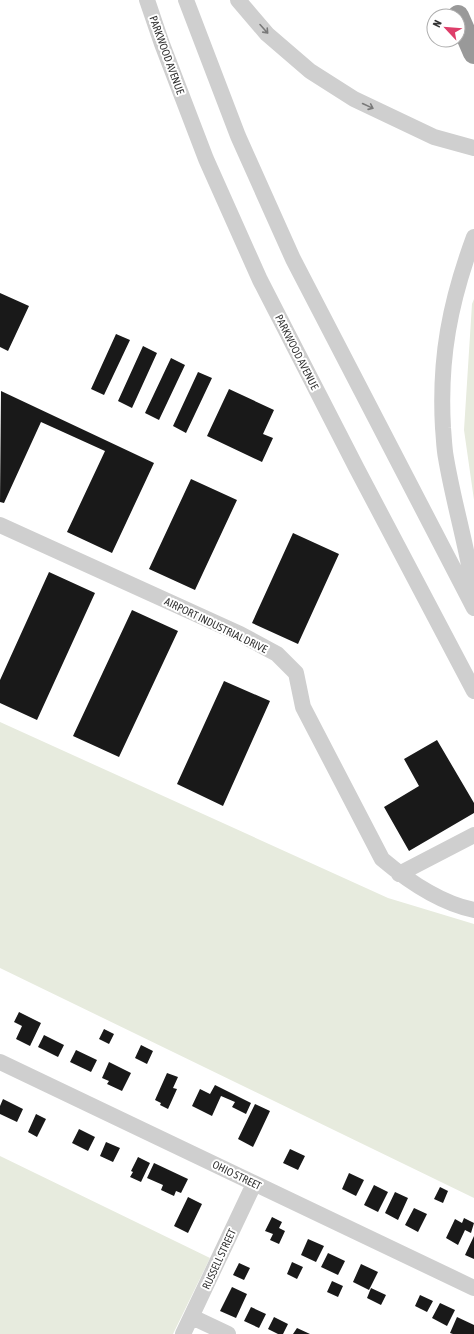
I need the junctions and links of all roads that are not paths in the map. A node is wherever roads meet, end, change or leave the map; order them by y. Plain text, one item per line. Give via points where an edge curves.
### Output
1 (147, 0) edge
2 (186, 0) edge
3 (238, 0) edge
4 (466, 34) edge
5 (474, 53) edge
6 (474, 148) edge
7 (474, 237) edge
8 (0, 525) edge
9 (474, 602) edge
10 (474, 608) edge
11 (474, 691) edge
12 (474, 835) edge
13 (399, 874) junction
14 (474, 910) edge
15 (0, 1062) edge
16 (254, 1184) junction
17 (474, 1288) edge
18 (192, 1317) junction
19 (183, 1334) edge
20 (228, 1334) edge

1 - 11 street, PARKWOOD AVENUE via 206,159 260,280
2 - 10 street via 238,136 293,260
3 -> 6 street via 268,34 310,71 354,99 434,137
4 - 5 highway
7 - 9 street via 454,298 442,381 445,457 469,566
8 - 13 street, AIRPORT INDUSTRIAL DRIVE via 240,634 277,654 296,673 302,707 382,859
12 - 13 street
13 - 14 street, AIRPORT INDUSTRIAL DRIVE via 443,898
15 - 16 street, OHIO STREET
16 - 17 street, OHIO STREET
16 - 18 street, RUSSELL STREET
18 - 19 street, RUSSELL STREET
18 - 20 street

